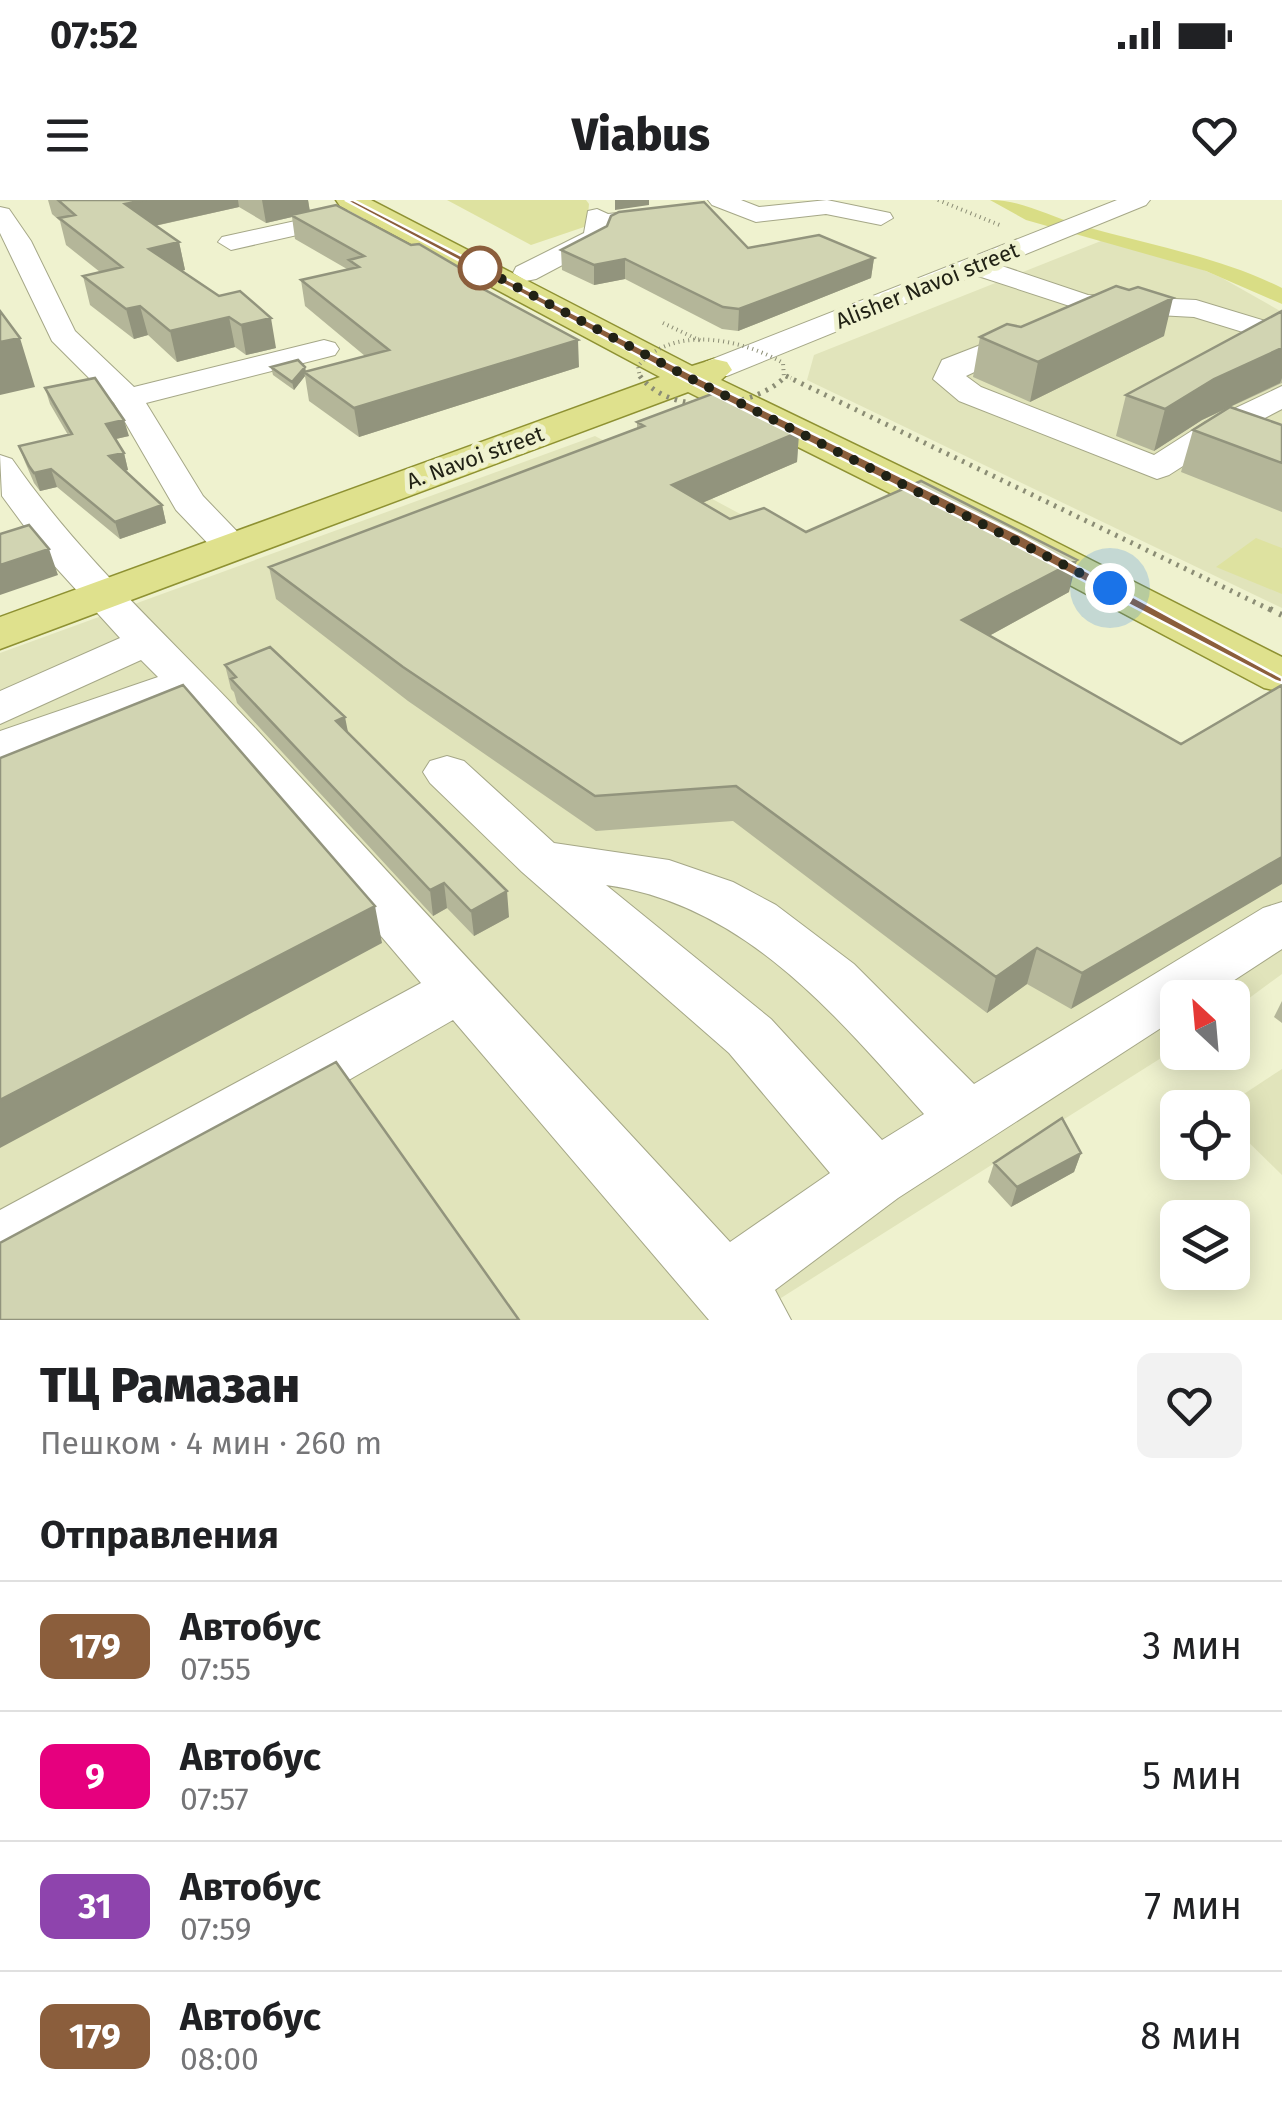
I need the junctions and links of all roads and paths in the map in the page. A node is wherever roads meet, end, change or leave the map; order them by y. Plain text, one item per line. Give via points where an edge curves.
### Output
1 (16, 200) edge
2 (938, 200) edge
3 (1138, 200) edge
4 (0, 202) edge
5 (759, 202) edge
6 (367, 204) edge
7 (726, 204) edge
8 (596, 212) edge
9 (0, 214) edge
10 (881, 218) dead end
11 (1037, 240) junction
12 (9, 242) edge
13 (230, 242) dead end
14 (976, 266) junction
15 (526, 273) junction
16 (35, 276) junction
17 (0, 282) edge
18 (1105, 304) junction
19 (663, 323) dead end
20 (1282, 334) edge
21 (324, 349) dead end
22 (703, 363) junction
23 (786, 376) junction
24 (1282, 396) edge
25 (127, 398) junction
26 (1216, 430) junction
27 (1282, 454) edge
28 (0, 466) edge
29 (233, 546) junction
30 (100, 596) junction
31 (1282, 615) edge
32 (0, 634) edge
33 (147, 642) junction
34 (1282, 646) edge
35 (1282, 678) edge
36 (187, 682) junction
37 (0, 710) edge
38 (0, 746) edge
39 (448, 772) dead end
40 (540, 859) junction
41 (1282, 922) edge
42 (462, 987) junction
43 (970, 1121) junction
44 (875, 1178) junction
45 (0, 1246) edge
46 (740, 1303) edge

1 - 4 street
2 - 11 path
3 - 11 street, Alisher Navoi street
5 - 7 street
6 - 13 street
6 - 15 main road
6 - 22 main road
7 - 8 street
7 - 10 street via 756,215 826,207
8 - 15 street via 598,238
9 - 12 street
11 - 14 street, Alisher Navoi street
12 - 16 street
14 - 18 street via 1066,298
14 - 22 street, Alisher Navoi street
15 - 22 main road
16 - 17 street
16 - 25 street via 62,335
18 - 20 street via 1196,309
18 - 26 street via 967,360 949,379 970,394 1157,468
19 - 22 path
21 - 25 street
22 - 23 path, bridge via 757,348 777,357
22 - 23 path, bridge via 676,344 647,355 638,366 640,380 669,396 717,403 756,398
22 - 29 main road, A. Navoi street
22 - 34 main road
22 - 35 main road via 1014,538
23 - 31 path
24 - 26 street
25 - 29 street via 190,502
26 - 27 street
28 - 30 street via 32,518
29 - 30 main road
30 - 32 main road
30 - 33 street
33 - 36 street
33 - 37 street
36 - 38 street
36 - 42 street
39 - 40 street
40 - 43 street via 669,879 746,912 822,969
40 - 44 street via 750,1036
41 - 43 street
42 - 45 street
42 - 46 street
43 - 44 street
44 - 46 street

